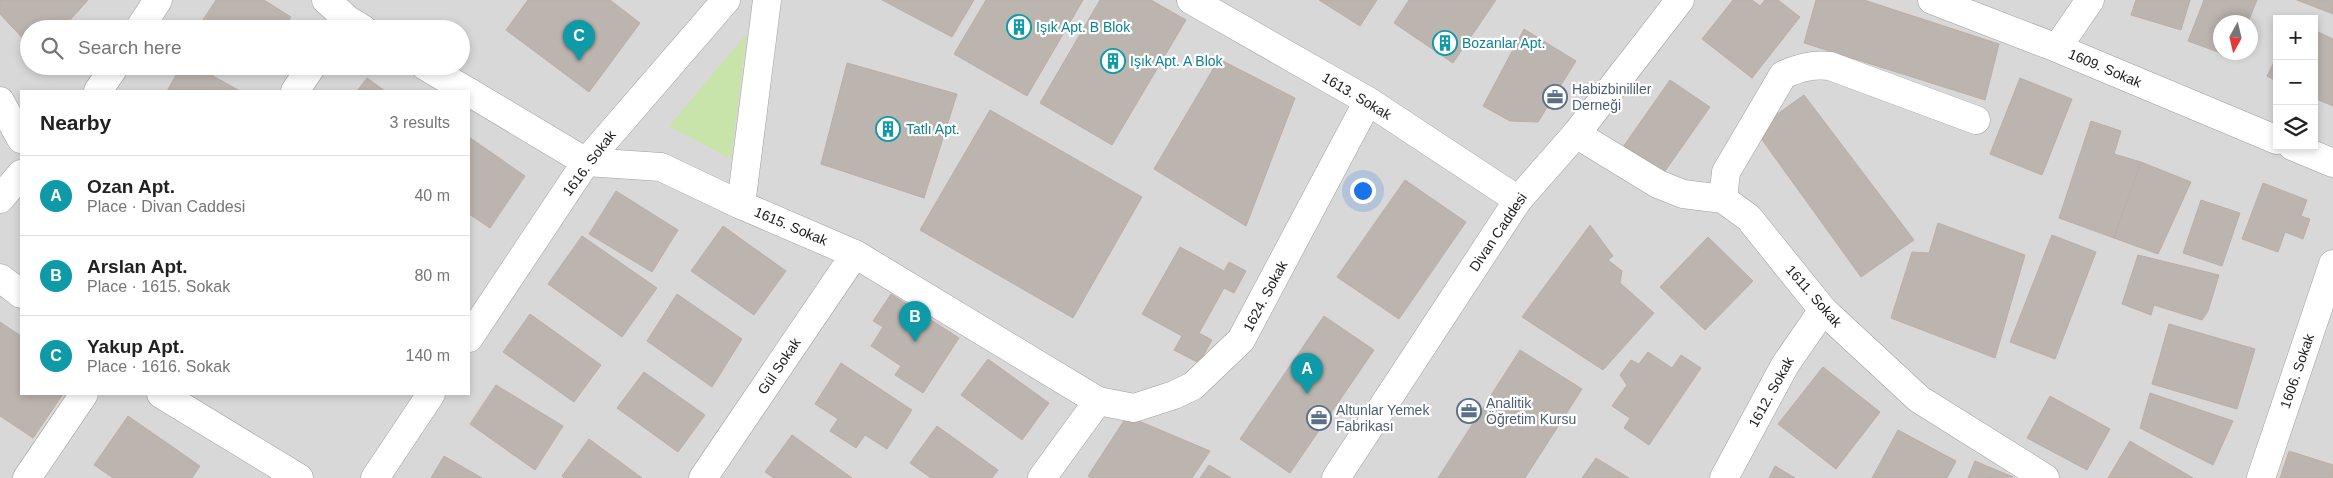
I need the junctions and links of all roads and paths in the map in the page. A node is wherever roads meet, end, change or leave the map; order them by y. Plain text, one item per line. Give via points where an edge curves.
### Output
1 (158, 0) edge
2 (326, 0) edge
3 (726, 0) edge
4 (767, 0) edge
5 (1191, 0) edge
6 (1680, 0) edge
7 (1932, 0) edge
8 (2090, 0) edge
9 (145, 20) edge
10 (345, 20) edge
11 (2057, 48) junction
12 (109, 75) edge
13 (306, 75) edge
14 (440, 75) edge
15 (99, 90) edge
16 (296, 90) edge
17 (465, 90) edge
18 (470, 93) edge
19 (0, 100) edge
20 (1368, 101) junction
21 (1976, 120) dead end
22 (1576, 134) junction
23 (20, 137) edge
24 (2273, 138) edge
25 (2302, 150) edge
26 (586, 162) junction
27 (2333, 163) edge
28 (20, 175) edge
29 (0, 199) edge
30 (1722, 199) junction
31 (1518, 200) junction
32 (741, 205) junction
33 (855, 254) junction
34 (2333, 264) edge
35 (0, 278) edge
36 (20, 293) edge
37 (1822, 310) junction
38 (470, 336) edge
39 (83, 395) edge
40 (162, 395) edge
41 (430, 395) edge
42 (1098, 401) junction
43 (27, 478) edge
44 (299, 478) edge
45 (375, 478) edge
46 (703, 478) edge
47 (1042, 478) edge
48 (1336, 478) edge
49 (1724, 478) edge
50 (2045, 478) edge
51 (2260, 478) edge

1 - 9 street
2 - 10 street
3 - 26 street, 1616. Sokak
4 - 32 street
5 - 20 street, 1613. Sokak
6 - 22 street, Divan Caddesi
7 - 11 street, 1609. Sokak
8 - 11 street
11 - 24 street, 1609. Sokak
12 - 15 street
13 - 16 street
14 - 17 street, 1615. Sokak
18 - 26 street, 1615. Sokak
19 - 23 street
20 - 31 street, 1613. Sokak
20 - 42 street, 1624. Sokak via 1241,340 1193,386 1174,395 1134,408
21 - 30 street via 1830,66 1795,70 1783,75 1726,172
22 - 30 street, 1611. Sokak via 1658,184 1683,194
22 - 31 street, Divan Caddesi
25 - 27 street
26 - 32 street, 1615. Sokak via 661,167
26 - 38 street, 1616. Sokak
28 - 29 street
30 - 37 street, 1611. Sokak via 1749,218
31 - 48 street, Divan Caddesi
32 - 33 street, 1615. Sokak
33 - 42 street, 1615. Sokak
33 - 46 street, Gül Sokak
34 - 51 street, 1606. Sokak
35 - 36 street
37 - 49 street, 1612. Sokak via 1785,365
37 - 50 street, 1611. Sokak via 1919,399
39 - 43 street
40 - 44 street
41 - 45 street
42 - 47 street

